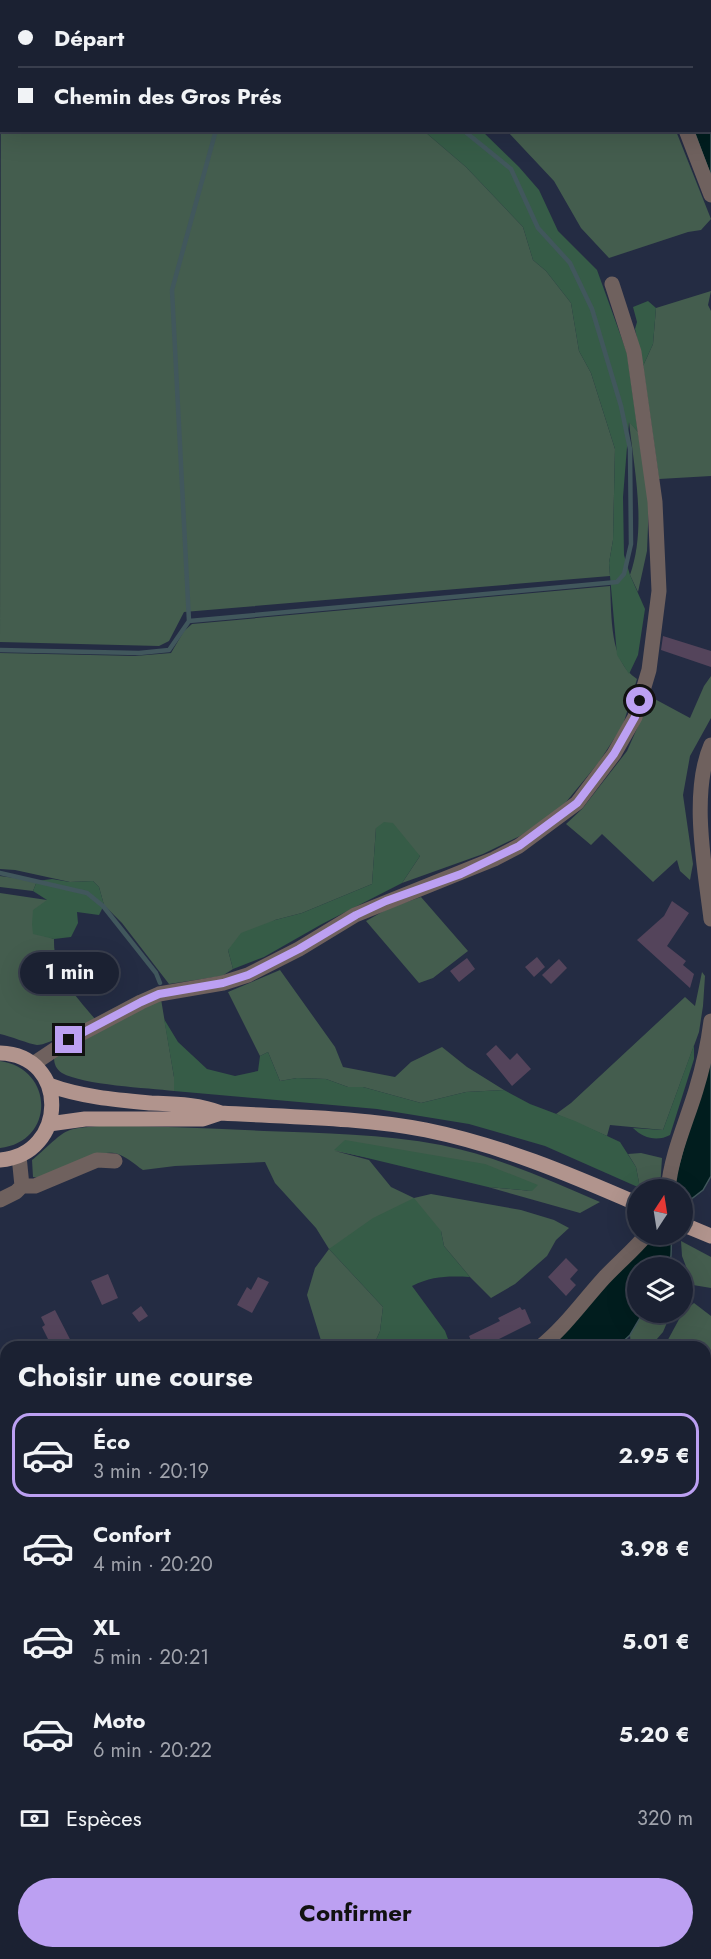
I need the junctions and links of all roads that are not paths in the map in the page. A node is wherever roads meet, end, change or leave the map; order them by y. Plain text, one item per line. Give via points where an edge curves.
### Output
1 (687, 132) edge
2 (711, 195) edge
3 (612, 284) dead end
4 (711, 745) edge
5 (711, 920) edge
6 (711, 1021) edge
7 (0, 1053) edge
8 (33, 1064) junction
9 (49, 1085) junction
10 (221, 1113) junction
11 (49, 1124) junction
12 (19, 1156) junction
13 (0, 1160) edge
14 (115, 1161) dead end
15 (669, 1179) edge
16 (22, 1186) junction
17 (627, 1199) edge
18 (0, 1200) edge
19 (693, 1229) edge
20 (711, 1236) edge
21 (639, 1245) edge
22 (547, 1341) edge

1 - 2 street
3 - 8 street via 634,352 656,502 659,591 649,670 635,717 614,754 577,803 519,846 461,874 356,915 248,975 159,994 141,1002
4 - 5 street via 702,773 701,795 702,848
6 - 15 street via 708,1046
7 - 8 main road via 14,1053
8 - 9 main road
9 - 10 main road via 133,1101 204,1107
9 - 11 main road via 53,1106
10 - 11 main road via 203,1119 85,1119
10 - 17 main road via 355,1120 437,1133 516,1154
11 - 12 main road via 39,1141
12 - 13 main road
12 - 16 street
14 - 16 street via 97,1160 35,1186
16 - 18 street
19 - 20 main road
21 - 22 street via 618,1262

